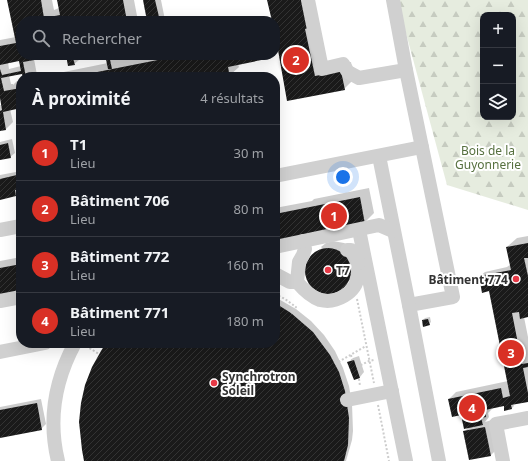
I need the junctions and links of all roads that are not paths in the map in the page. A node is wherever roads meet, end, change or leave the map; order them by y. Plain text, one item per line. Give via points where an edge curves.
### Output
1 (308, 0) edge
2 (392, 0) edge
3 (406, 70) junction
4 (422, 147) junction
5 (378, 156) junction
6 (280, 175) edge
7 (16, 227) edge
8 (0, 230) edge
9 (359, 230) junction
10 (393, 231) junction
11 (303, 241) junction
12 (280, 246) edge
13 (347, 250) dead end
14 (362, 262) junction
15 (280, 277) edge
16 (297, 282) junction
17 (16, 298) edge
18 (0, 301) edge
19 (409, 305) junction
20 (20, 348) edge
21 (72, 348) edge
22 (0, 352) edge
23 (392, 391) junction
24 (347, 400) dead end
25 (528, 418) edge
26 (58, 461) edge
27 (406, 461) edge
28 (439, 461) edge
29 (503, 461) edge

1 - 3 lane via 322,69 343,64 348,72 359,78
2 - 3 lane
3 - 4 lane
4 - 5 lane
4 - 19 lane via 453,296
5 - 6 lane
5 - 10 lane
7 - 8 lane
9 - 10 lane via 379,225
9 - 11 lane
9 - 14 lane
10 - 19 lane
11 - 12 lane
11 - 16 lane via 304,250 299,262
13 - 14 lane via 351,250
14 - 16 lane via 356,284 338,299 320,300
14 - 23 lane
15 - 16 lane via 290,282
17 - 18 lane
19 - 28 lane
20 - 22 lane
21 - 26 lane via 62,372 55,401 54,428
23 - 24 lane
23 - 27 lane
25 - 29 lane via 496,424

